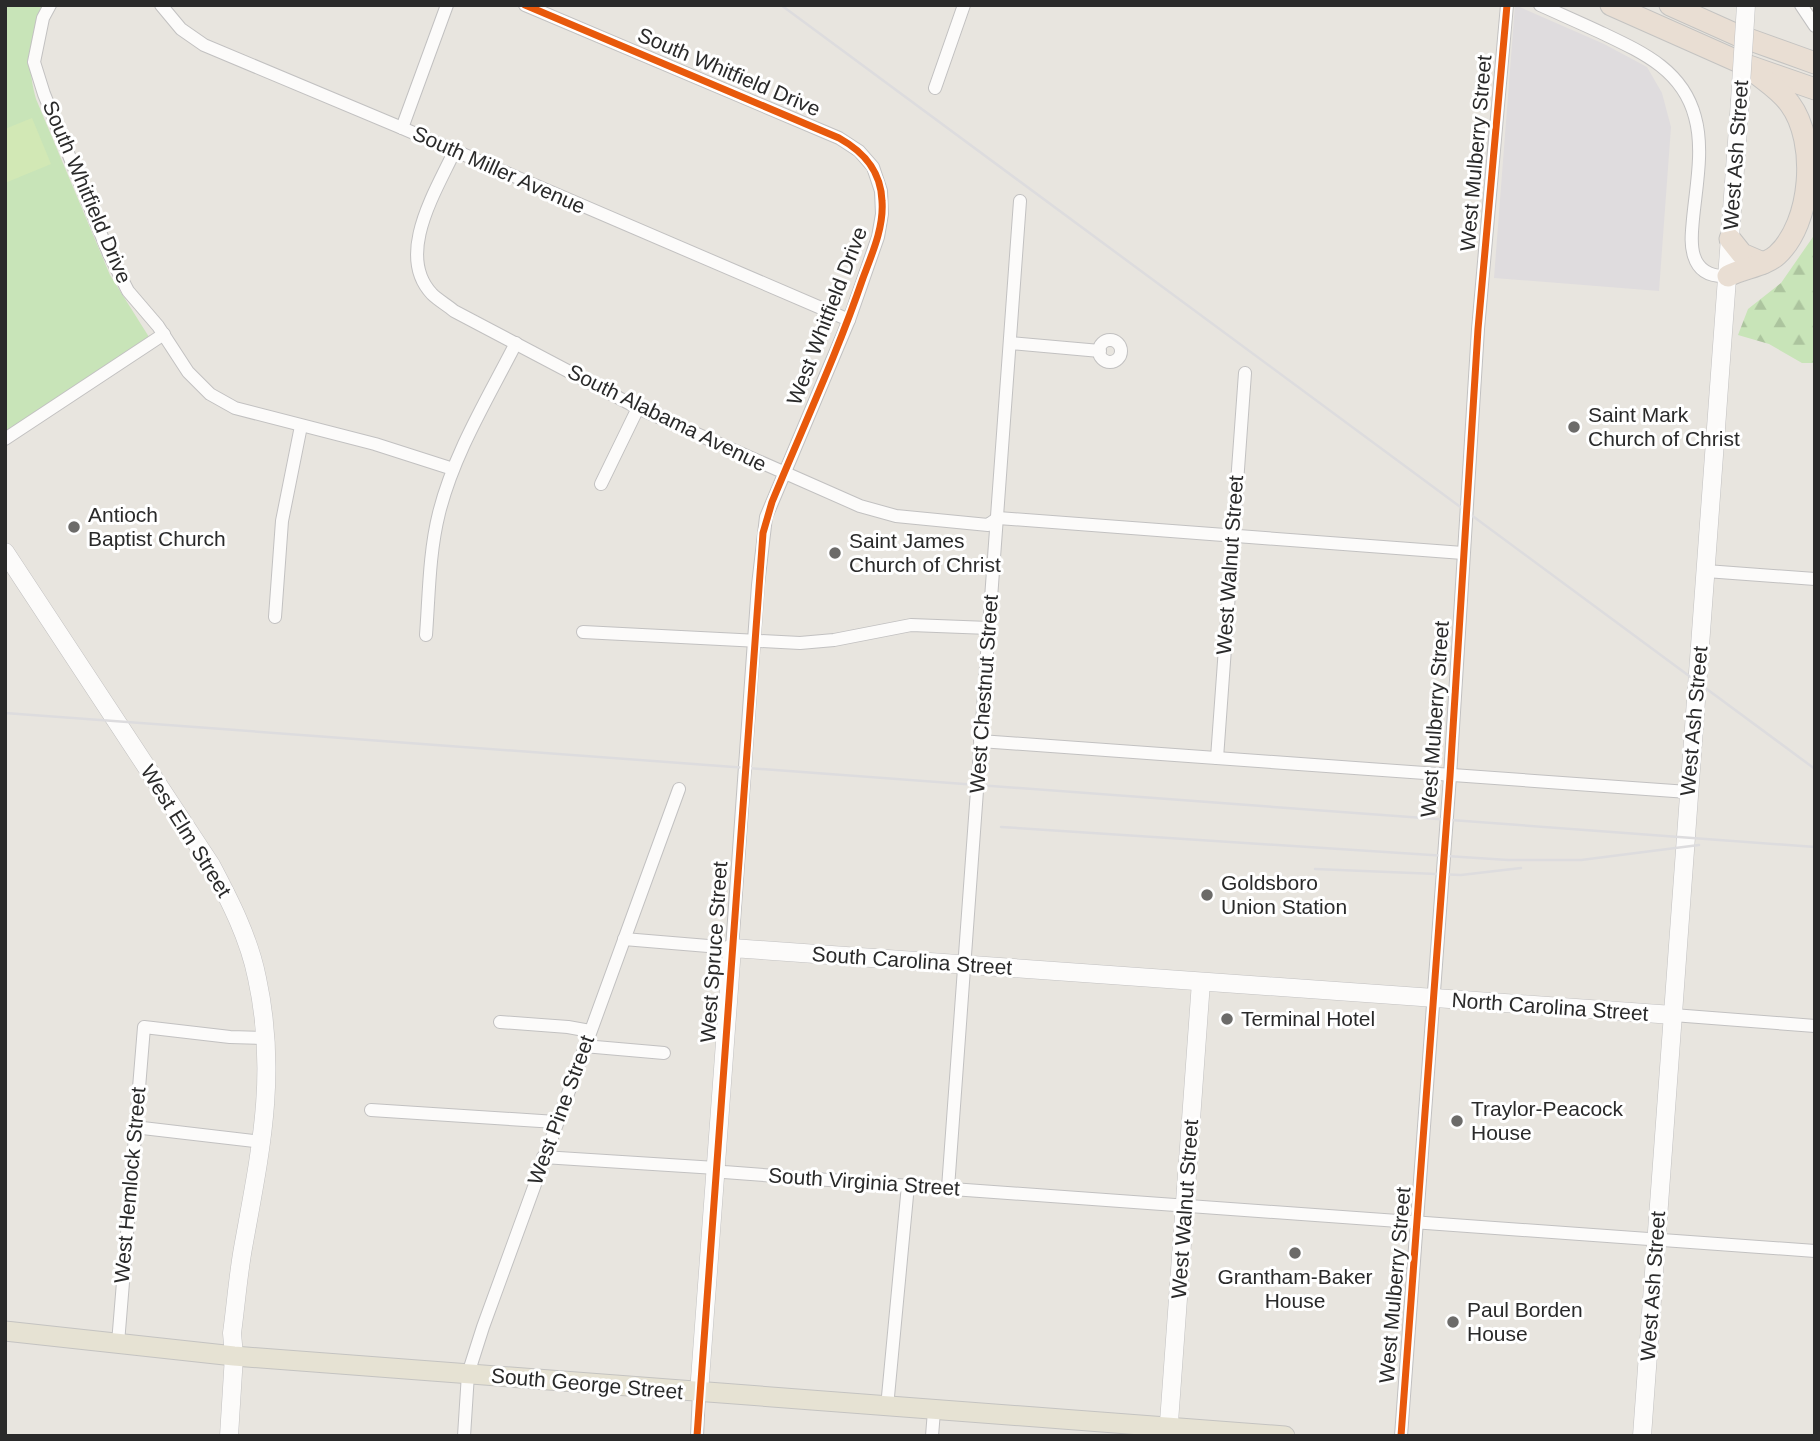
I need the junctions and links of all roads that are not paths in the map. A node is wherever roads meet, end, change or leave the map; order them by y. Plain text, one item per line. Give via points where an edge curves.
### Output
1 (50, 5) edge
2 (161, 5) edge
3 (447, 5) edge
4 (524, 5) edge
5 (964, 5) edge
6 (1507, 5) edge
7 (1540, 5) edge
8 (1611, 5) edge
9 (1670, 5) edge
10 (1703, 5) edge
11 (1746, 5) edge
12 (1801, 5) edge
13 (1815, 26) edge
14 (1737, 35) junction
15 (1815, 63) edge
16 (1746, 65) junction
17 (935, 88) dead end
18 (1815, 89) edge
19 (402, 128) junction
20 (454, 152) junction
21 (873, 167) joint
22 (1020, 201) dead end
23 (1815, 204) edge
24 (1730, 239) junction
25 (1763, 263) junction
26 (1728, 276) junction
27 (849, 320) junction
28 (164, 334) junction
29 (516, 343) junction
30 (1010, 343) junction
31 (1100, 351) dead end
32 (1245, 373) dead end
33 (638, 408) junction
34 (301, 426) junction
35 (5, 439) edge
36 (453, 469) junction
37 (783, 474) junction
38 (601, 484) dead end
39 (998, 518) junction
40 (1232, 535) junction
41 (5, 552) edge
42 (1463, 553) junction
43 (1706, 571) junction
44 (1815, 579) edge
45 (275, 617) dead end
46 (989, 628) junction
47 (583, 632) dead end
48 (426, 635) dead end
49 (754, 642) junction
50 (980, 741) junction
51 (1217, 758) junction
52 (1450, 776) junction
53 (679, 789) dead end
54 (1688, 792) junction
55 (624, 939) junction
56 (732, 948) junction
57 (966, 964) junction
58 (1201, 982) junction
59 (1433, 998) junction
60 (1673, 1015) junction
61 (499, 1022) dead end
62 (1815, 1026) edge
63 (590, 1031) junction
64 (265, 1038) junction
65 (584, 1046) junction
66 (664, 1053) dead end
67 (371, 1110) dead end
68 (556, 1122) junction
69 (134, 1127) junction
70 (263, 1142) junction
71 (543, 1157) junction
72 (716, 1168) junction
73 (908, 1185) junction
74 (948, 1188) junction
75 (1185, 1205) junction
76 (1419, 1222) junction
77 (1657, 1239) junction
78 (1815, 1251) edge
79 (5, 1331) edge
80 (118, 1343) junction
81 (234, 1356) junction
82 (468, 1374) junction
83 (699, 1393) junction
84 (887, 1407) junction
85 (934, 1411) junction
86 (1168, 1432) edge
87 (229, 1436) edge
88 (464, 1436) edge
89 (697, 1436) edge
90 (932, 1436) edge
91 (1285, 1436) edge
92 (1401, 1436) edge
93 (1642, 1436) edge

1 - 28 street, South Whitfield Drive via 34,62 44,94 128,291
2 - 19 street, South Miller Avenue via 181,29 204,46
3 - 19 street
4 - 21 street, South Whitfield Drive via 839,138
5 - 17 street
6 - 42 street, West Mulberry Street
7 - 26 street via 1644,53 1668,70 1684,90 1698,131 1693,255 1707,273
8 - 16 highway
9 - 14 highway
10 - 14 highway
11 - 24 street, West Ash Street, bridge
12 - 13 street
14 - 15 highway
16 - 18 highway
16 - 25 highway via 1791,104 1807,154 1805,194 1797,222 1784,247
19 - 20 street, South Miller Avenue
20 - 27 street, South Miller Avenue
20 - 29 street, South Alabama Avenue via 420,229 415,255 421,276 431,293 454,311
21 - 27 street, West Whitfield Drive via 882,214
22 - 30 street, West Chestnut Street
23 - 26 highway via 1796,246 1777,269 1753,281
24 - 25 highway via 1742,254
24 - 26 street, West Ash Street
25 - 26 highway
26 - 43 street, West Ash Street
27 - 37 street, West Whitfield Drive
28 - 34 street, South Whitfield Drive via 188,372 210,394 235,408
28 - 35 street
29 - 33 street, South Alabama Avenue
29 - 36 street
30 - 31 street
30 - 39 street, West Chestnut Street
32 - 40 street, West Walnut Street
33 - 37 street, South Alabama Avenue
33 - 38 street
34 - 36 street, South Whitfield Drive
34 - 45 street via 282,521
36 - 48 street via 432,552
37 - 39 street, South Alabama Avenue via 896,516 988,525
37 - 49 street, West Spruce Street via 763,533
39 - 40 street, South Alabama Avenue
39 - 46 street, West Chestnut Street
40 - 42 street, South Alabama Avenue
40 - 51 street, West Walnut Street
41 - 64 street, West Elm Street via 211,865 251,957
42 - 52 street, West Mulberry Street
43 - 44 street
43 - 54 street, West Ash Street
46 - 49 street via 911,625 820,642
46 - 50 street, West Chestnut Street
47 - 49 street
49 - 56 street, West Spruce Street
50 - 51 street
50 - 57 street, West Chestnut Street
51 - 52 street
52 - 54 street
52 - 59 street, West Mulberry Street
53 - 55 street, West Pine Street
54 - 60 street, West Ash Street
55 - 56 street, South Carolina Street
55 - 63 street, West Pine Street
56 - 57 street, South Carolina Street
56 - 72 street, West Spruce Street
57 - 58 street, South Carolina Street
57 - 74 street, West Chestnut Street
58 - 59 street, North Carolina Street
58 - 75 street, West Walnut Street
59 - 60 street, North Carolina Street
59 - 76 street, West Mulberry Street
60 - 62 street, North Carolina Street
60 - 77 street, West Ash Street
61 - 63 street
63 - 65 street, West Pine Street
64 - 69 street, West Hemlock Street via 144,1027
64 - 70 street, West Elm Street via 268,1082
65 - 66 street
65 - 68 street, West Pine Street
67 - 68 street
68 - 71 street, West Pine Street
69 - 70 street
69 - 80 street, West Hemlock Street
70 - 81 street, West Elm Street via 241,1264 232,1333
71 - 72 street, South Virginia Street
71 - 82 street, West Pine Street
72 - 73 street, South Virginia Street
72 - 83 street, West Spruce Street
73 - 74 street, South Virginia Street
73 - 84 street
74 - 75 street, South Virginia Street
75 - 76 street, South Virginia Street
75 - 86 street, West Walnut Street
76 - 77 street, South Virginia Street
76 - 92 street, West Mulberry Street
77 - 78 street, South Virginia Street
77 - 93 street, West Ash Street
79 - 80 main road, South George Street
80 - 81 main road, South George Street
81 - 82 main road, South George Street
81 - 87 street, West Elm Street
82 - 83 main road, South George Street
82 - 88 street, West Pine Street
83 - 84 main road, South George Street
83 - 89 street, West Spruce Street
84 - 85 main road, South George Street
85 - 86 main road, South George Street
85 - 90 street
86 - 91 main road, South George Street

